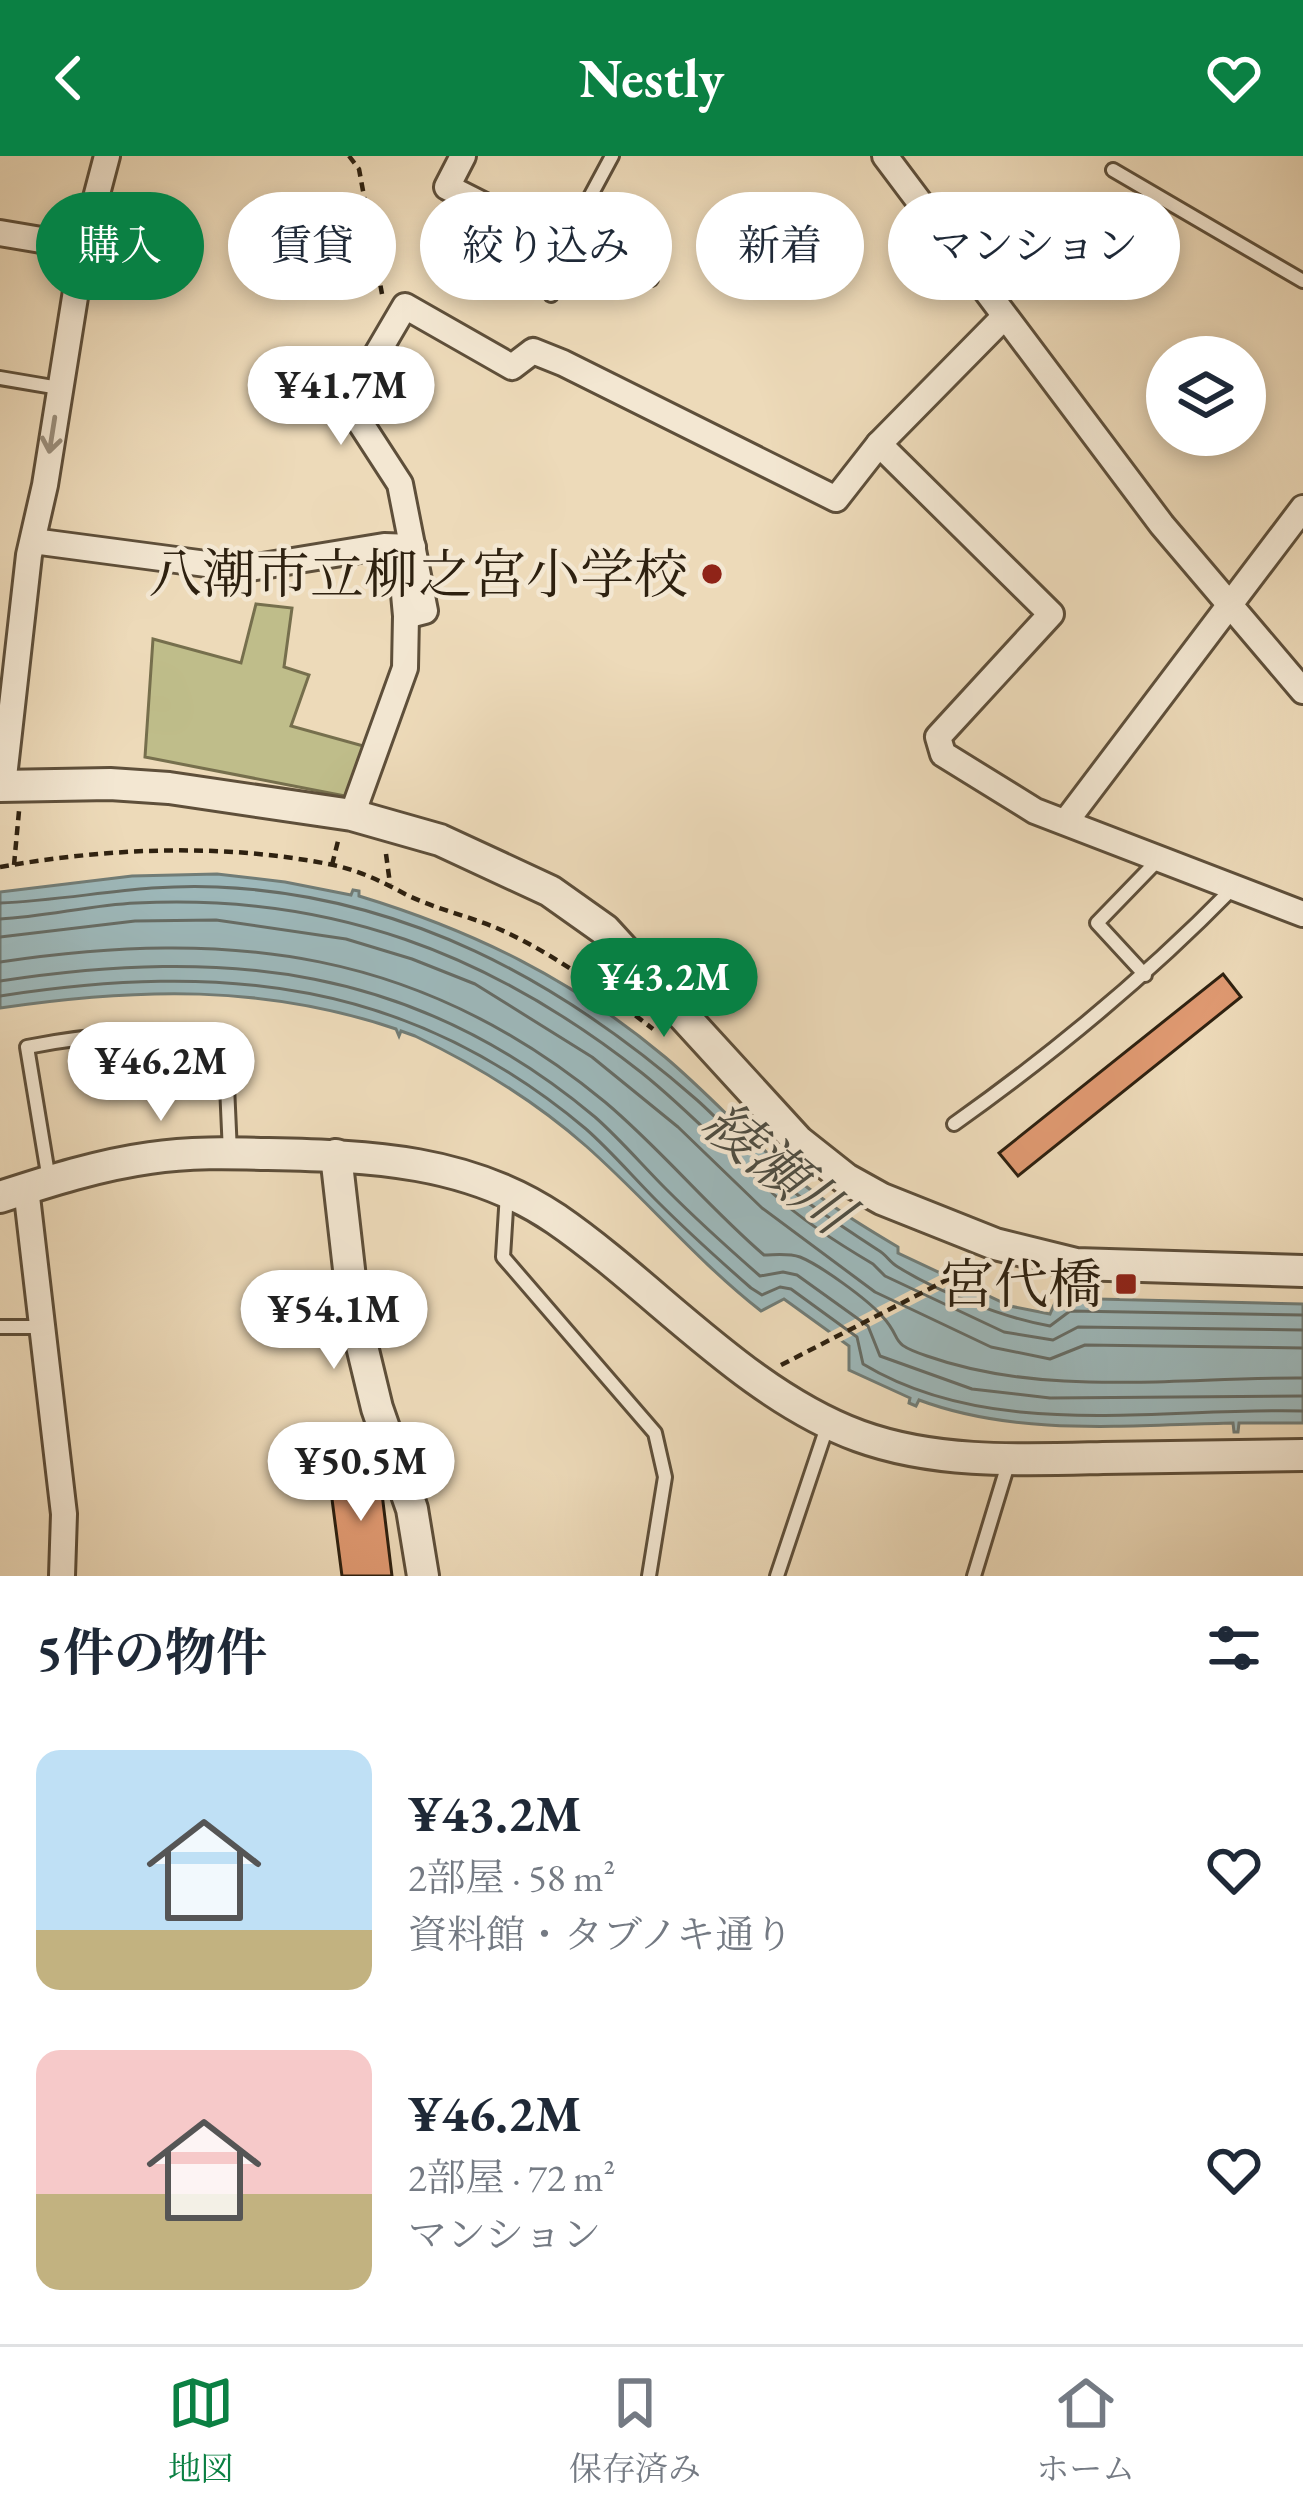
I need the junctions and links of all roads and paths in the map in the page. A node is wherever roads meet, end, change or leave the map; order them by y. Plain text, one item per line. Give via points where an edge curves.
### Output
1 (106, 156) edge
2 (350, 156) edge
3 (463, 156) edge
4 (612, 156) edge
5 (885, 156) edge
6 (1113, 170) dead end
7 (97, 192) edge
8 (458, 192) edge
9 (594, 192) edge
10 (0, 233) edge
11 (36, 239) edge
12 (1303, 281) edge
13 (74, 300) edge
14 (405, 306) junction
15 (1004, 317) junction
16 (0, 378) edge
17 (59, 388) junction
18 (879, 443) junction
19 (1303, 508) edge
20 (33, 541) junction
21 (406, 546) junction
22 (1227, 606) junction
23 (1303, 691) edge
24 (8, 786) edge
25 (352, 815) junction
26 (1067, 820) junction
27 (389, 838) dead end
28 (1160, 858) junction
29 (14, 865) junction
30 (0, 867) edge
31 (390, 884) junction
32 (1233, 888) junction
33 (1303, 914) edge
34 (1144, 975) junction
35 (652, 1028) dead end
36 (954, 1124) dead end
37 (230, 1153) junction
38 (336, 1155) junction
39 (25, 1188) edge
40 (507, 1192) junction
41 (971, 1254) dead end
42 (1303, 1270) edge
43 (0, 1328) edge
44 (42, 1328) junction
45 (775, 1368) dead end
46 (829, 1422) junction
47 (1303, 1455) edge
48 (1009, 1460) junction
49 (62, 1576) edge
50 (423, 1576) edge
51 (649, 1576) edge
52 (777, 1576) edge
53 (974, 1576) edge

1 - 7 street
2 - 14 path via 380,294
3 - 8 street via 447,187
4 - 9 lane
5 - 15 street
6 - 12 lane
10 - 11 street
13 - 17 street
14 - 18 street via 512,368 533,351 563,363 836,499
14 - 21 street via 351,398 400,484
15 - 18 street
15 - 22 street
16 - 17 lane
17 -> 20 street
18 - 26 street via 1052,614 938,737 943,754 1035,811
19 - 22 street
20 - 21 street via 244,569
20 - 24 street
21 - 25 street via 401,688
22 - 23 street
22 - 26 street
24 - 25 street via 170,788
24 - 29 path
25 - 42 street via 509,870 605,930 798,1141 882,1199 995,1244 1076,1264
26 - 28 street
27 - 31 path
28 - 32 street
28 - 34 lane via 1097,923
29 - 30 path
29 - 31 path via 228,850 332,865
31 - 35 path via 540,950
32 - 33 street
32 - 34 lane
34 - 36 lane
37 - 38 street
37 - 39 street via 152,1158
37 - 39 lane via 225,1041 183,1032 61,1040 27,1047
38 - 40 street via 453,1170
38 - 50 street via 354,1313 412,1509
39 - 44 street
40 - 46 street via 555,1218 769,1387
40 - 51 lane via 503,1257 656,1433 665,1477
41 - 45 path via 984,1261
43 - 44 lane
44 - 49 street via 64,1514
46 - 48 street via 889,1446
46 - 52 lane
47 - 48 street
48 - 53 lane

